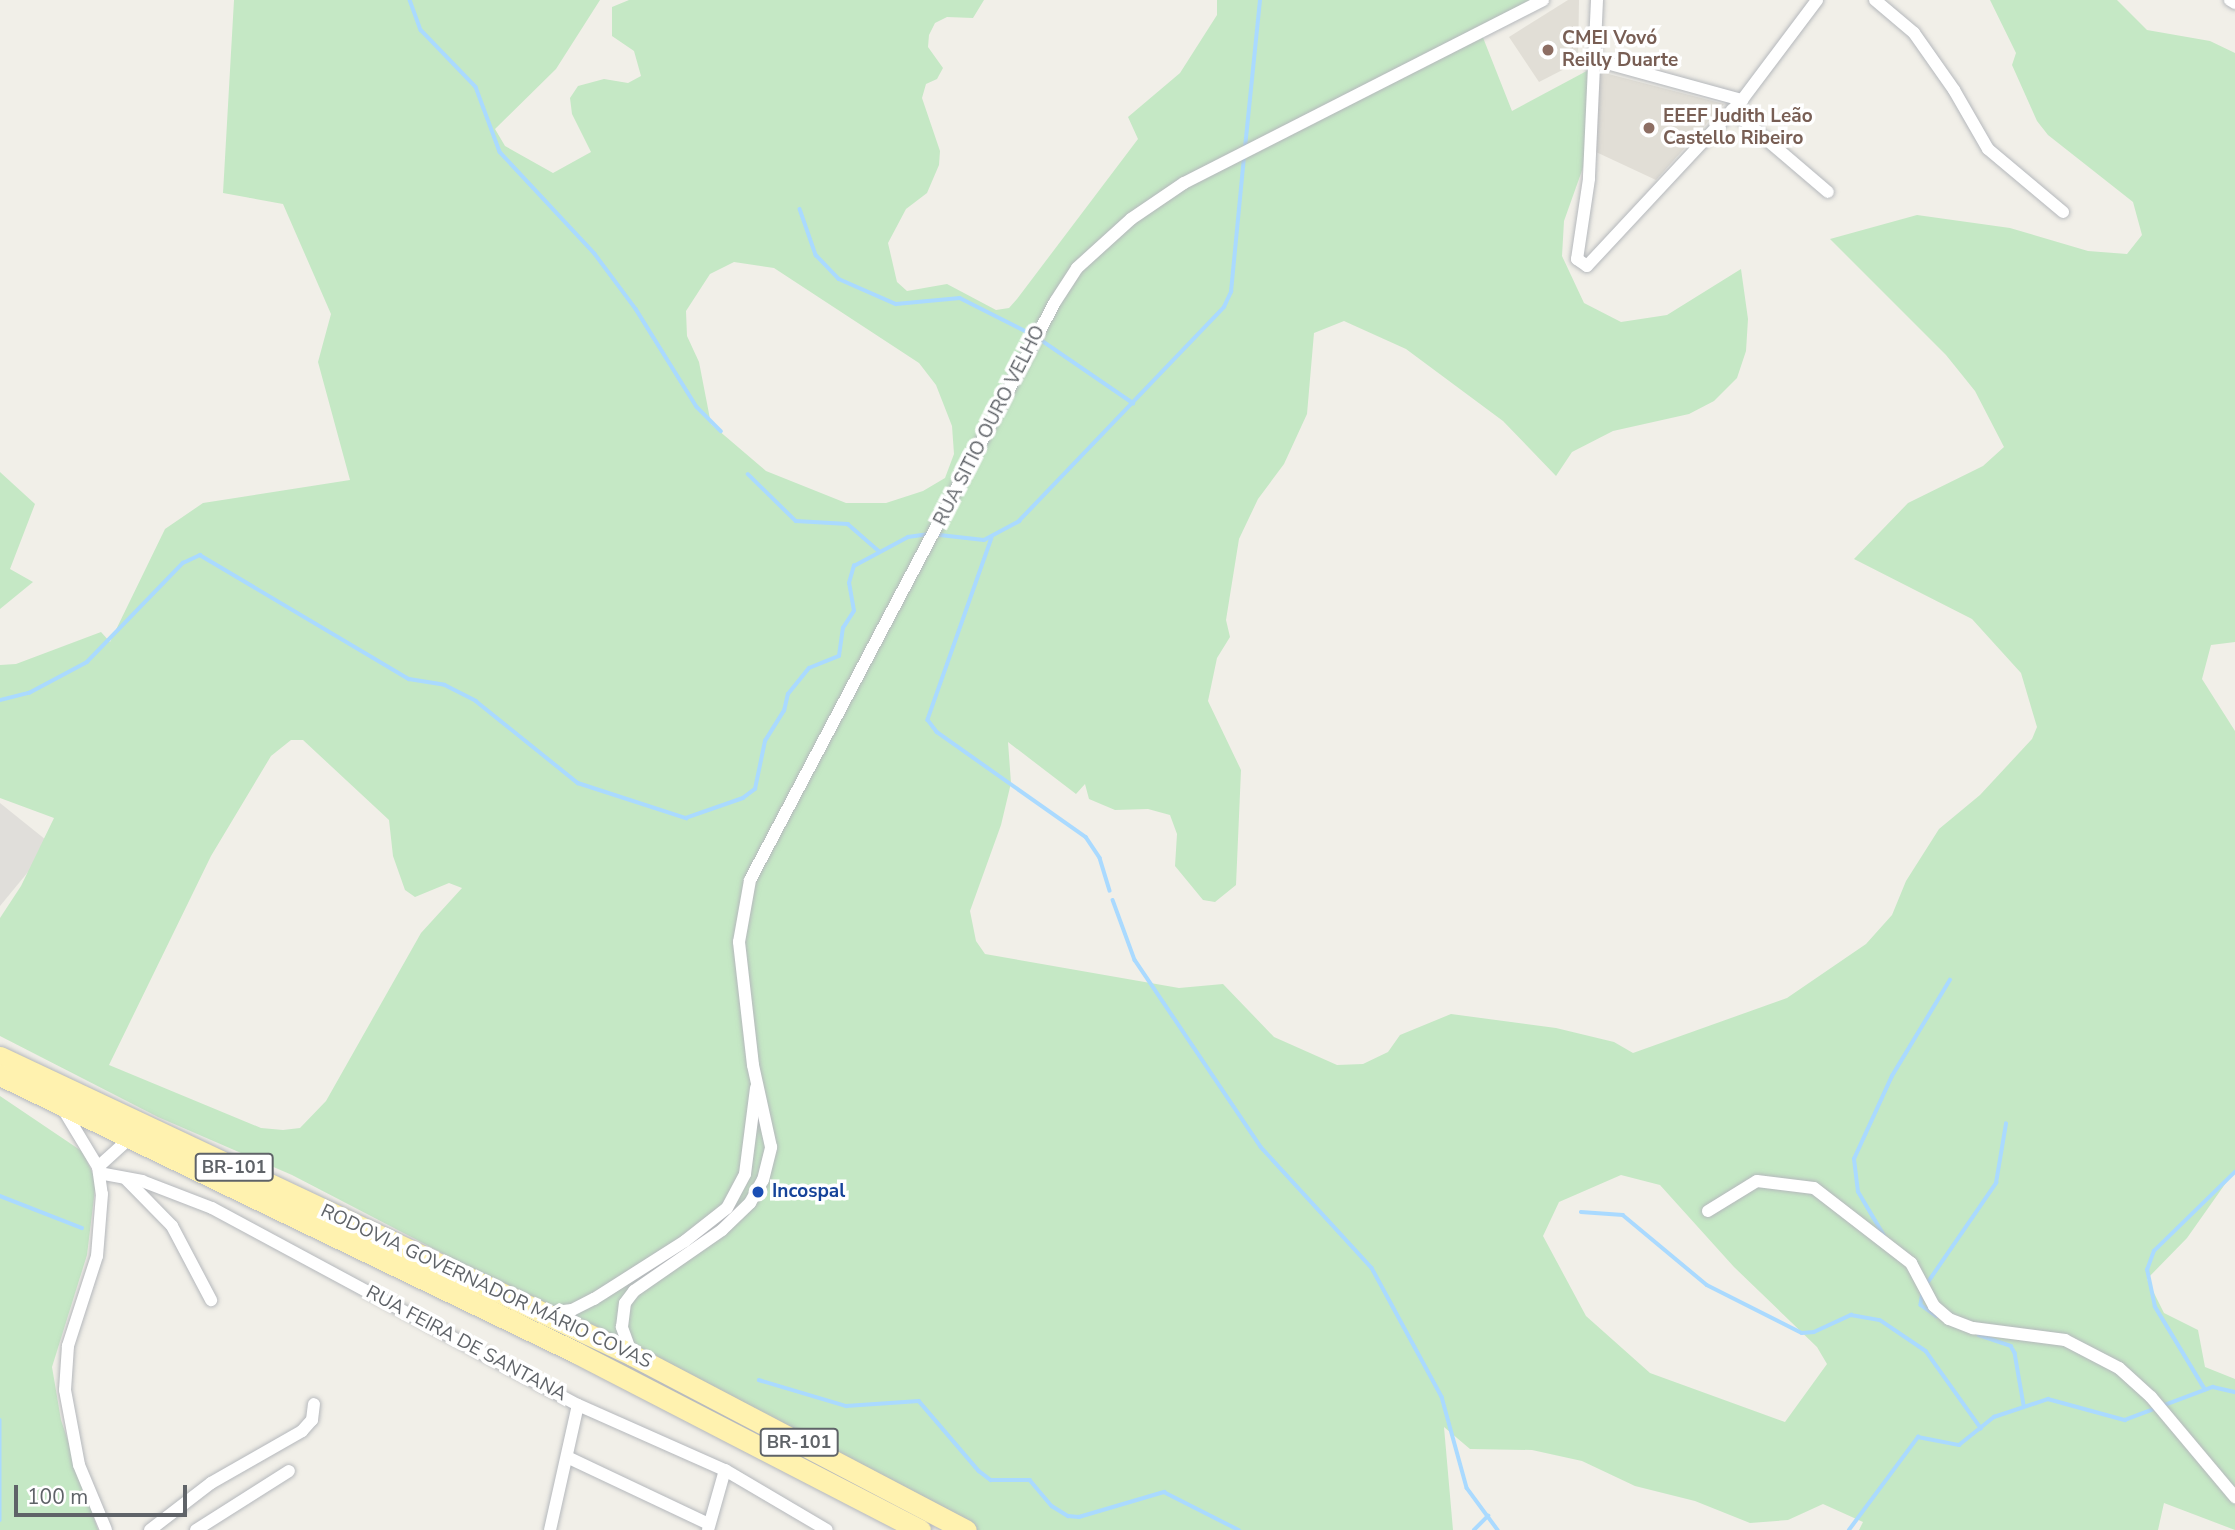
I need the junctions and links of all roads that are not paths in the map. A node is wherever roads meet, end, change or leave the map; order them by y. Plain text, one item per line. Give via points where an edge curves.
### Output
1 (1543, 0) edge
2 (1597, 0) edge
3 (1817, 0) edge
4 (1875, 0) edge
5 (2230, 0) edge
6 (2235, 3) edge
7 (1592, 59) junction
8 (1742, 100) junction
9 (1732, 110) junction
10 (1828, 192) dead end
11 (2063, 212) dead end
12 (0, 1057) edge
13 (0, 1075) edge
14 (757, 1084) junction
15 (59, 1103) junction
16 (130, 1138) junction
17 (99, 1170) junction
18 (124, 1176) junction
19 (1708, 1211) dead end
20 (211, 1300) dead end
21 (540, 1312) junction
22 (632, 1355) junction
23 (314, 1404) dead end
24 (578, 1405) junction
25 (567, 1457) junction
26 (725, 1470) junction
27 (289, 1471) dead end
28 (2235, 1497) edge
29 (709, 1527) edge
30 (106, 1530) edge
31 (150, 1530) edge
32 (196, 1530) edge
33 (550, 1530) edge
34 (827, 1530) edge
35 (920, 1530) edge
36 (966, 1530) edge

1 - 14 street, RUA SITIO OURO VELHO via 1184,183 1131,219 1077,268 750,880 738,942
2 - 7 street
3 - 8 street
4 - 11 street via 1914,33 1988,149
5 - 6 street
7 - 8 street
7 - 9 street via 1589,179 1577,259 1581,265 1587,266
8 - 9 street
9 - 10 street
12 - 21 main road, RODOVIA GOVERNADOR MÁRIO COVAS / BR-101
13 - 15 main road, RODOVIA GOVERNADOR MÁRIO COVAS / BR-101
14 - 21 street, RUA SITIO OURO VELHO via 745,1174 727,1208 685,1241 594,1299 572,1310
14 - 22 street, RUA SITIO OURO VELHO via 771,1147 763,1180 750,1203 722,1230 634,1291 625,1303 622,1326
15 - 16 main road, RODOVIA GOVERNADOR MÁRIO COVAS / BR-101
15 - 17 street
16 - 17 street
16 - 35 main road, RODOVIA GOVERNADOR MÁRIO COVAS / BR-101 via 577,1353
17 - 18 street, RUA FEIRA DE SANTANA
17 - 30 street via 103,1222 68,1346 65,1390 79,1465
18 - 20 street via 172,1226
18 - 24 street, RUA FEIRA DE SANTANA via 212,1208
19 - 28 street via 1757,1181 1814,1188 1911,1263 1934,1306 1949,1319 1973,1328 2065,1340 2119,1368 2151,1396
21 - 22 main road, RODOVIA GOVERNADOR MÁRIO COVAS / BR-101
22 - 36 main road, RODOVIA GOVERNADOR MÁRIO COVAS / BR-101
23 - 31 street via 312,1420 302,1431 211,1483
24 - 25 street
24 - 26 street, RUA FEIRA DE SANTANA
25 - 29 street
25 - 33 street
26 - 29 street
26 - 34 street, RUA FEIRA DE SANTANA
27 - 32 street

